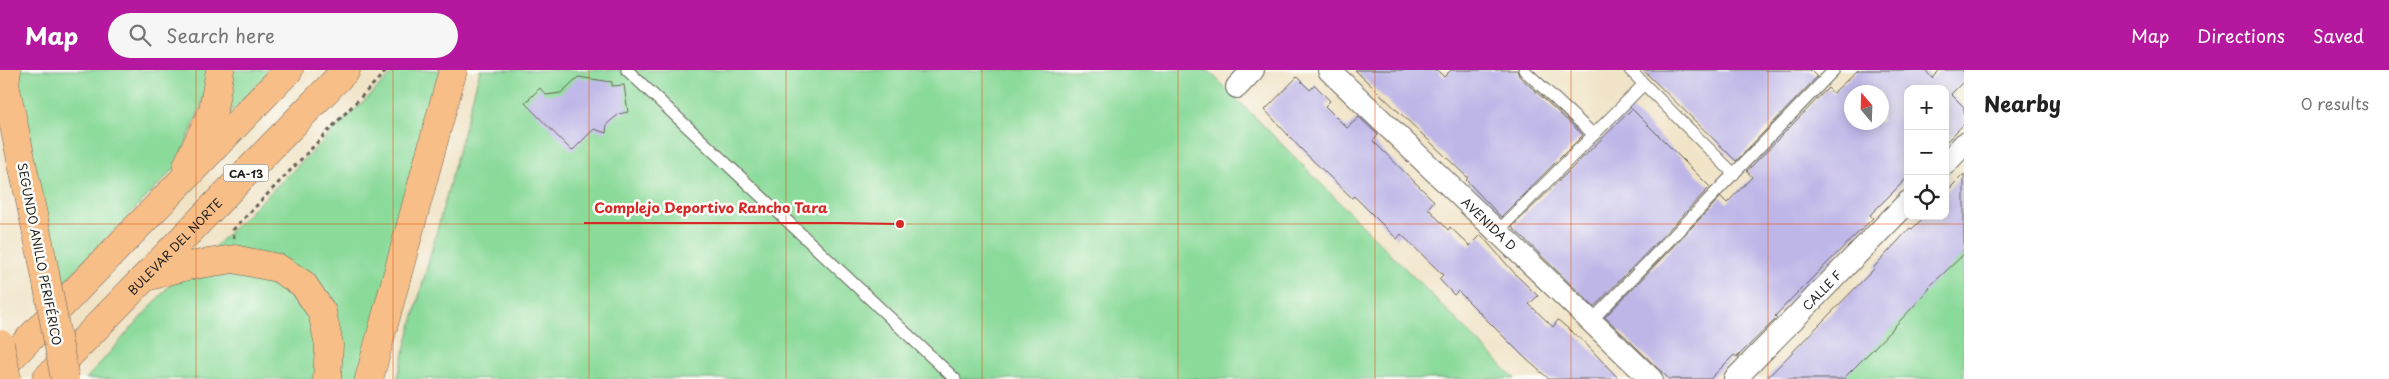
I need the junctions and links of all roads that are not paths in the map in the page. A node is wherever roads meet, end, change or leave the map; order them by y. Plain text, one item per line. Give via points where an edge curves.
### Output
1 (220, 70) edge
2 (289, 70) edge
3 (346, 70) edge
4 (453, 70) edge
5 (627, 70) edge
6 (1253, 70) edge
7 (1329, 70) edge
8 (1524, 70) edge
9 (1630, 70) edge
10 (1829, 72) edge
11 (4, 74) edge
12 (1644, 84) junction
13 (1237, 87) dead end
14 (1594, 135) junction
15 (1964, 144) edge
16 (1949, 160) edge
17 (1734, 174) junction
18 (179, 183) junction
19 (1904, 206) edge
20 (1497, 232) junction
21 (146, 276) junction
22 (1591, 321) junction
23 (0, 344) edge
24 (0, 369) edge
25 (6, 379) edge
26 (46, 379) edge
27 (65, 379) edge
28 (327, 379) edge
29 (369, 379) edge
30 (955, 379) edge
31 (1651, 379) edge
32 (1735, 379) edge

1 - 18 main road via 213,110
2 - 18 main road
3 - 21 main road, BULEVAR DEL NORTE / CA-13
4 - 29 main road
5 - 30 lane
6 - 13 street
7 - 20 street, AVENIDA D
8 - 14 lane
9 - 12 lane
10 - 17 lane
11 - 27 main road, SEGUNDO ANILLO PERIFÉRICO, bridge
12 - 14 lane
12 - 17 lane
14 - 20 lane
15 - 16 street
17 - 22 lane
18 - 24 main road
19 - 32 street, CALLE F
20 - 22 street, AVENIDA D
21 - 26 main road, BULEVAR DEL NORTE / CA-13
21 - 28 main road via 234,259 278,268 303,284 322,312 329,345
22 - 31 street, AVENIDA D
23 - 25 main road, bridge

